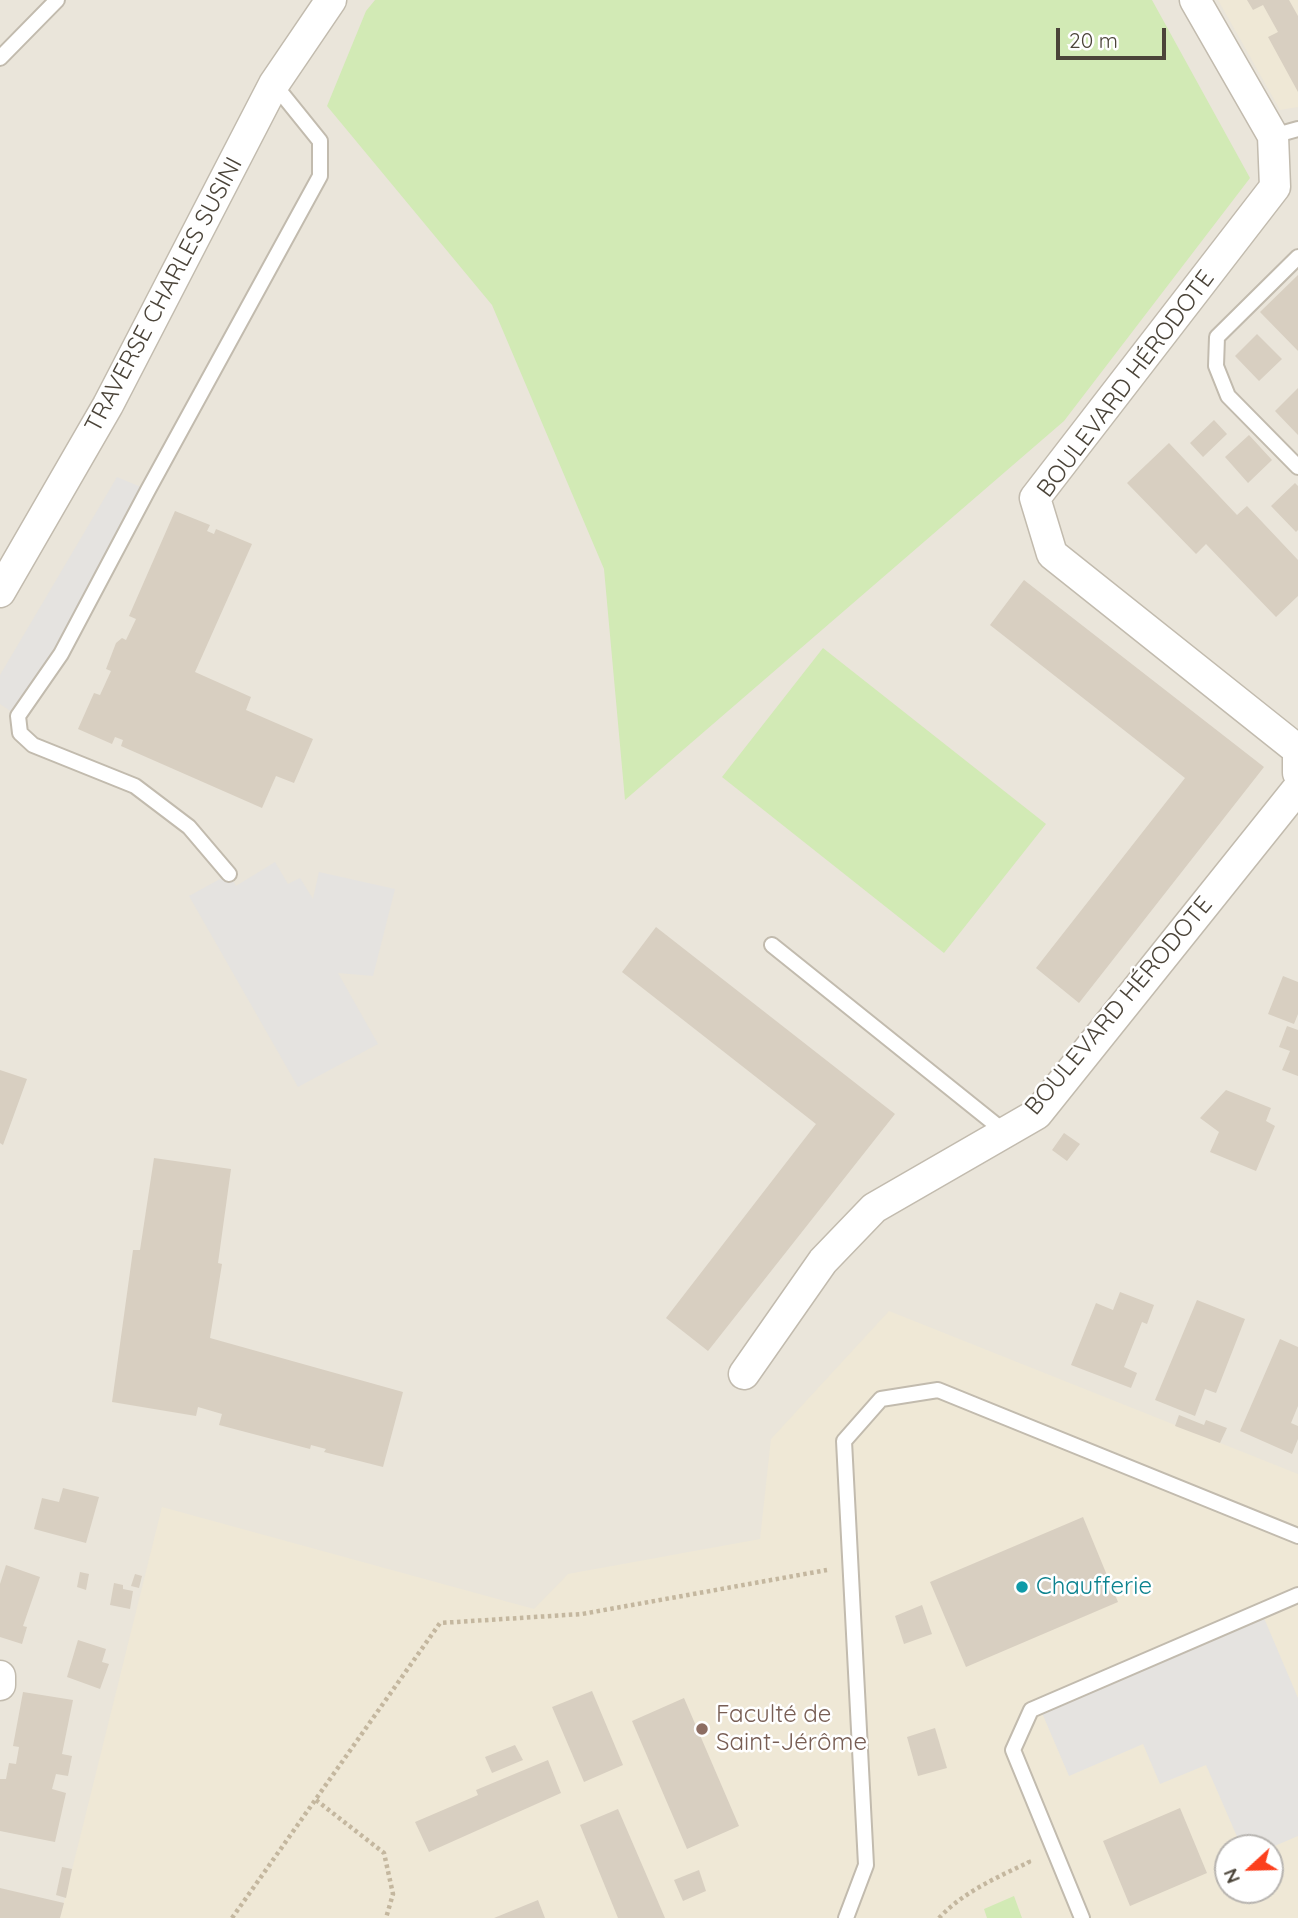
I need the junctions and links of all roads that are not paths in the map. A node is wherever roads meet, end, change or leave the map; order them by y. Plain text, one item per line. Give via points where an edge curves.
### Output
1 (331, 0) edge
2 (1195, 0) edge
3 (54, 1) edge
4 (0, 58) edge
5 (274, 84) junction
6 (1286, 133) edge
7 (1298, 257) edge
8 (1298, 467) edge
9 (0, 592) edge
10 (1298, 773) edge
11 (1298, 788) edge
12 (229, 874) dead end
13 (772, 945) dead end
14 (1005, 1132) junction
15 (744, 1374) dead end
16 (1298, 1536) edge
17 (1298, 1595) edge
18 (0, 1676) edge
19 (0, 1685) edge
20 (846, 1918) edge
21 (1082, 1918) edge

1 - 5 street, TRAVERSE CHARLES SUSINI
2 - 6 street, BOULEVARD HÉRODOTE
3 - 4 lane
5 - 9 street, TRAVERSE CHARLES SUSINI via 108,404
5 - 12 lane via 320,141 320,176 61,654 18,716 20,733 33,745 135,786 190,827
6 - 10 street, BOULEVARD HÉRODOTE via 1275,187 1035,498 1052,554 1298,750
7 - 8 lane via 1217,337 1216,366 1228,396
11 - 14 street, BOULEVARD HÉRODOTE via 1037,1114
13 - 14 lane
14 - 15 street, BOULEVARD HÉRODOTE via 874,1208 823,1261
16 - 20 lane via 938,1390 881,1399 844,1441 866,1865
17 - 21 lane via 1031,1710 1013,1750
18 - 19 street

